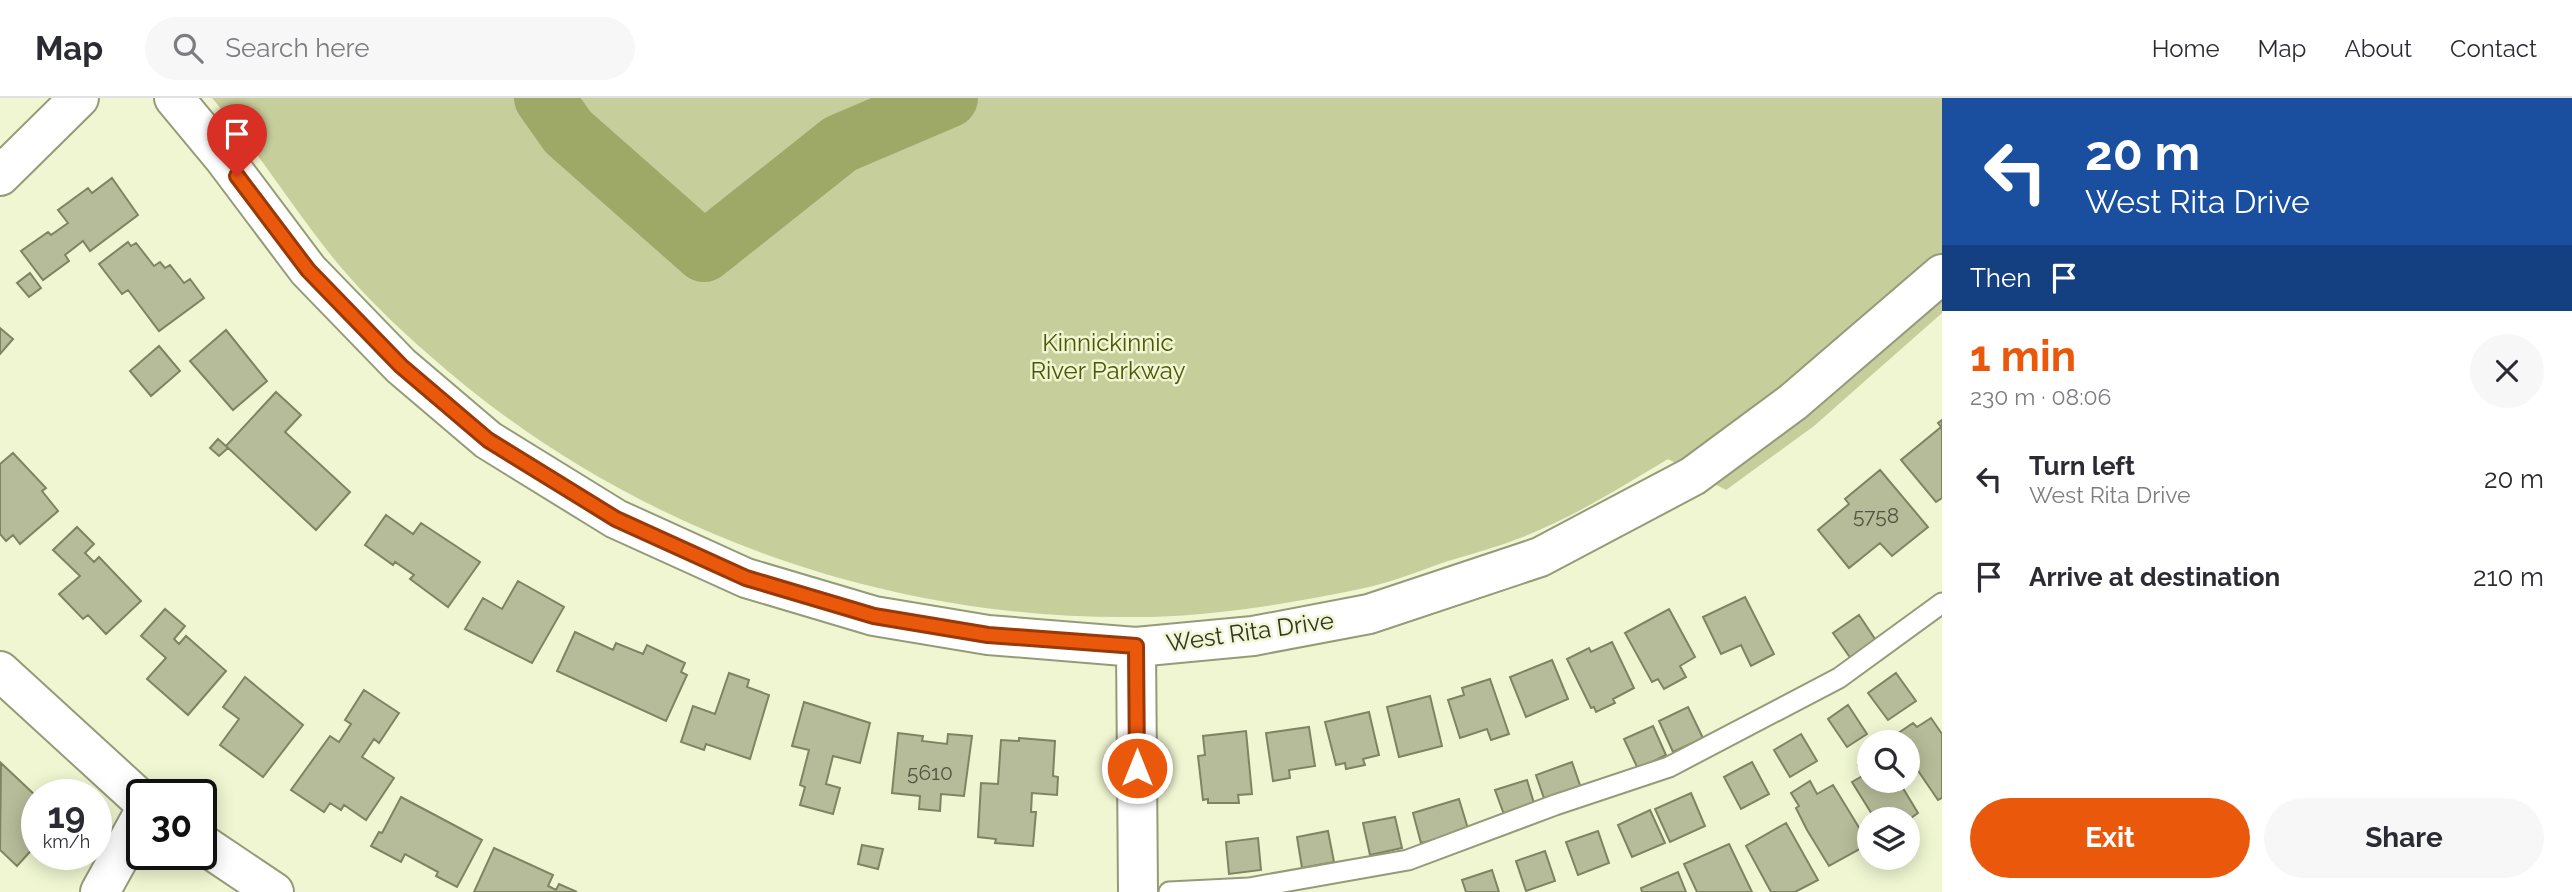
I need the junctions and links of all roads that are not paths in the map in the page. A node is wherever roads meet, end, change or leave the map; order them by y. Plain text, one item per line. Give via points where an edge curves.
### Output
1 (79, 98) edge
2 (174, 98) edge
3 (0, 176) edge
4 (1942, 274) edge
5 (1942, 603) edge
6 (1136, 646) junction
7 (0, 671) edge
8 (126, 786) edge
9 (126, 845) edge
10 (217, 854) edge
11 (100, 892) edge
12 (274, 892) edge
13 (1138, 892) edge
14 (1169, 892) edge

1 - 3 street
2 - 6 street, West Rita Drive via 308,270 401,366 488,440 616,519 746,578 874,616 988,635
4 - 6 street, West Rita Drive via 1793,402 1693,476 1540,556 1369,614 1253,636
5 - 14 lane via 1839,678 1669,767 1408,860 1249,888
6 - 13 street
7 - 8 street
9 - 11 street
10 - 12 street

